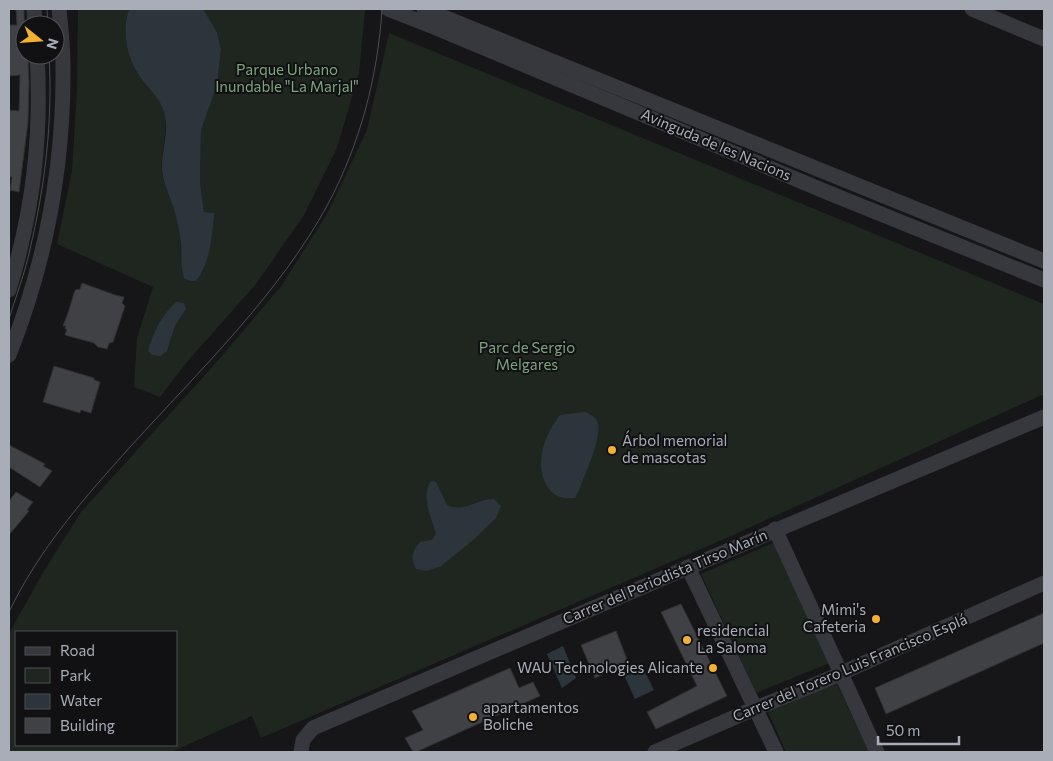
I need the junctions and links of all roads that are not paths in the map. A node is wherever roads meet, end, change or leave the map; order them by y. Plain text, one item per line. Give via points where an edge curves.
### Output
1 (59, 9) edge
2 (388, 9) edge
3 (424, 9) edge
4 (973, 9) edge
5 (437, 21) junction
6 (1044, 39) edge
7 (37, 65) edge
8 (1044, 261) edge
9 (1044, 280) edge
10 (9, 290) edge
11 (9, 355) edge
12 (1044, 417) edge
13 (775, 529) junction
14 (688, 568) junction
15 (1044, 583) edge
16 (840, 673) junction
17 (756, 708) junction
18 (301, 752) edge
19 (656, 752) edge
20 (776, 752) edge
21 (876, 752) edge

1 - 11 street via 63,97 56,184 38,271
2 - 5 street, Avinguda de les Nacions
3 - 5 street, Avinguda de les Nacions
4 - 6 street
5 - 8 street, Avinguda de les Nacions
5 - 9 street, Avinguda de les Nacions via 829,193
7 - 10 street via 37,156 26,226
12 - 13 street, Carrer del Periodista Tirso Marín
13 - 14 street, Carrer del Periodista Tirso Marín
13 - 16 street
14 - 17 street
14 - 18 street, Carrer del Periodista Tirso Marín via 313,728 302,740
15 - 16 street, Carrer del Torero Luis Francisco Esplá
16 - 17 street, Carrer del Torero Luis Francisco Esplá
16 - 21 street
17 - 19 street, Carrer del Torero Luis Francisco Esplá
17 - 20 street

